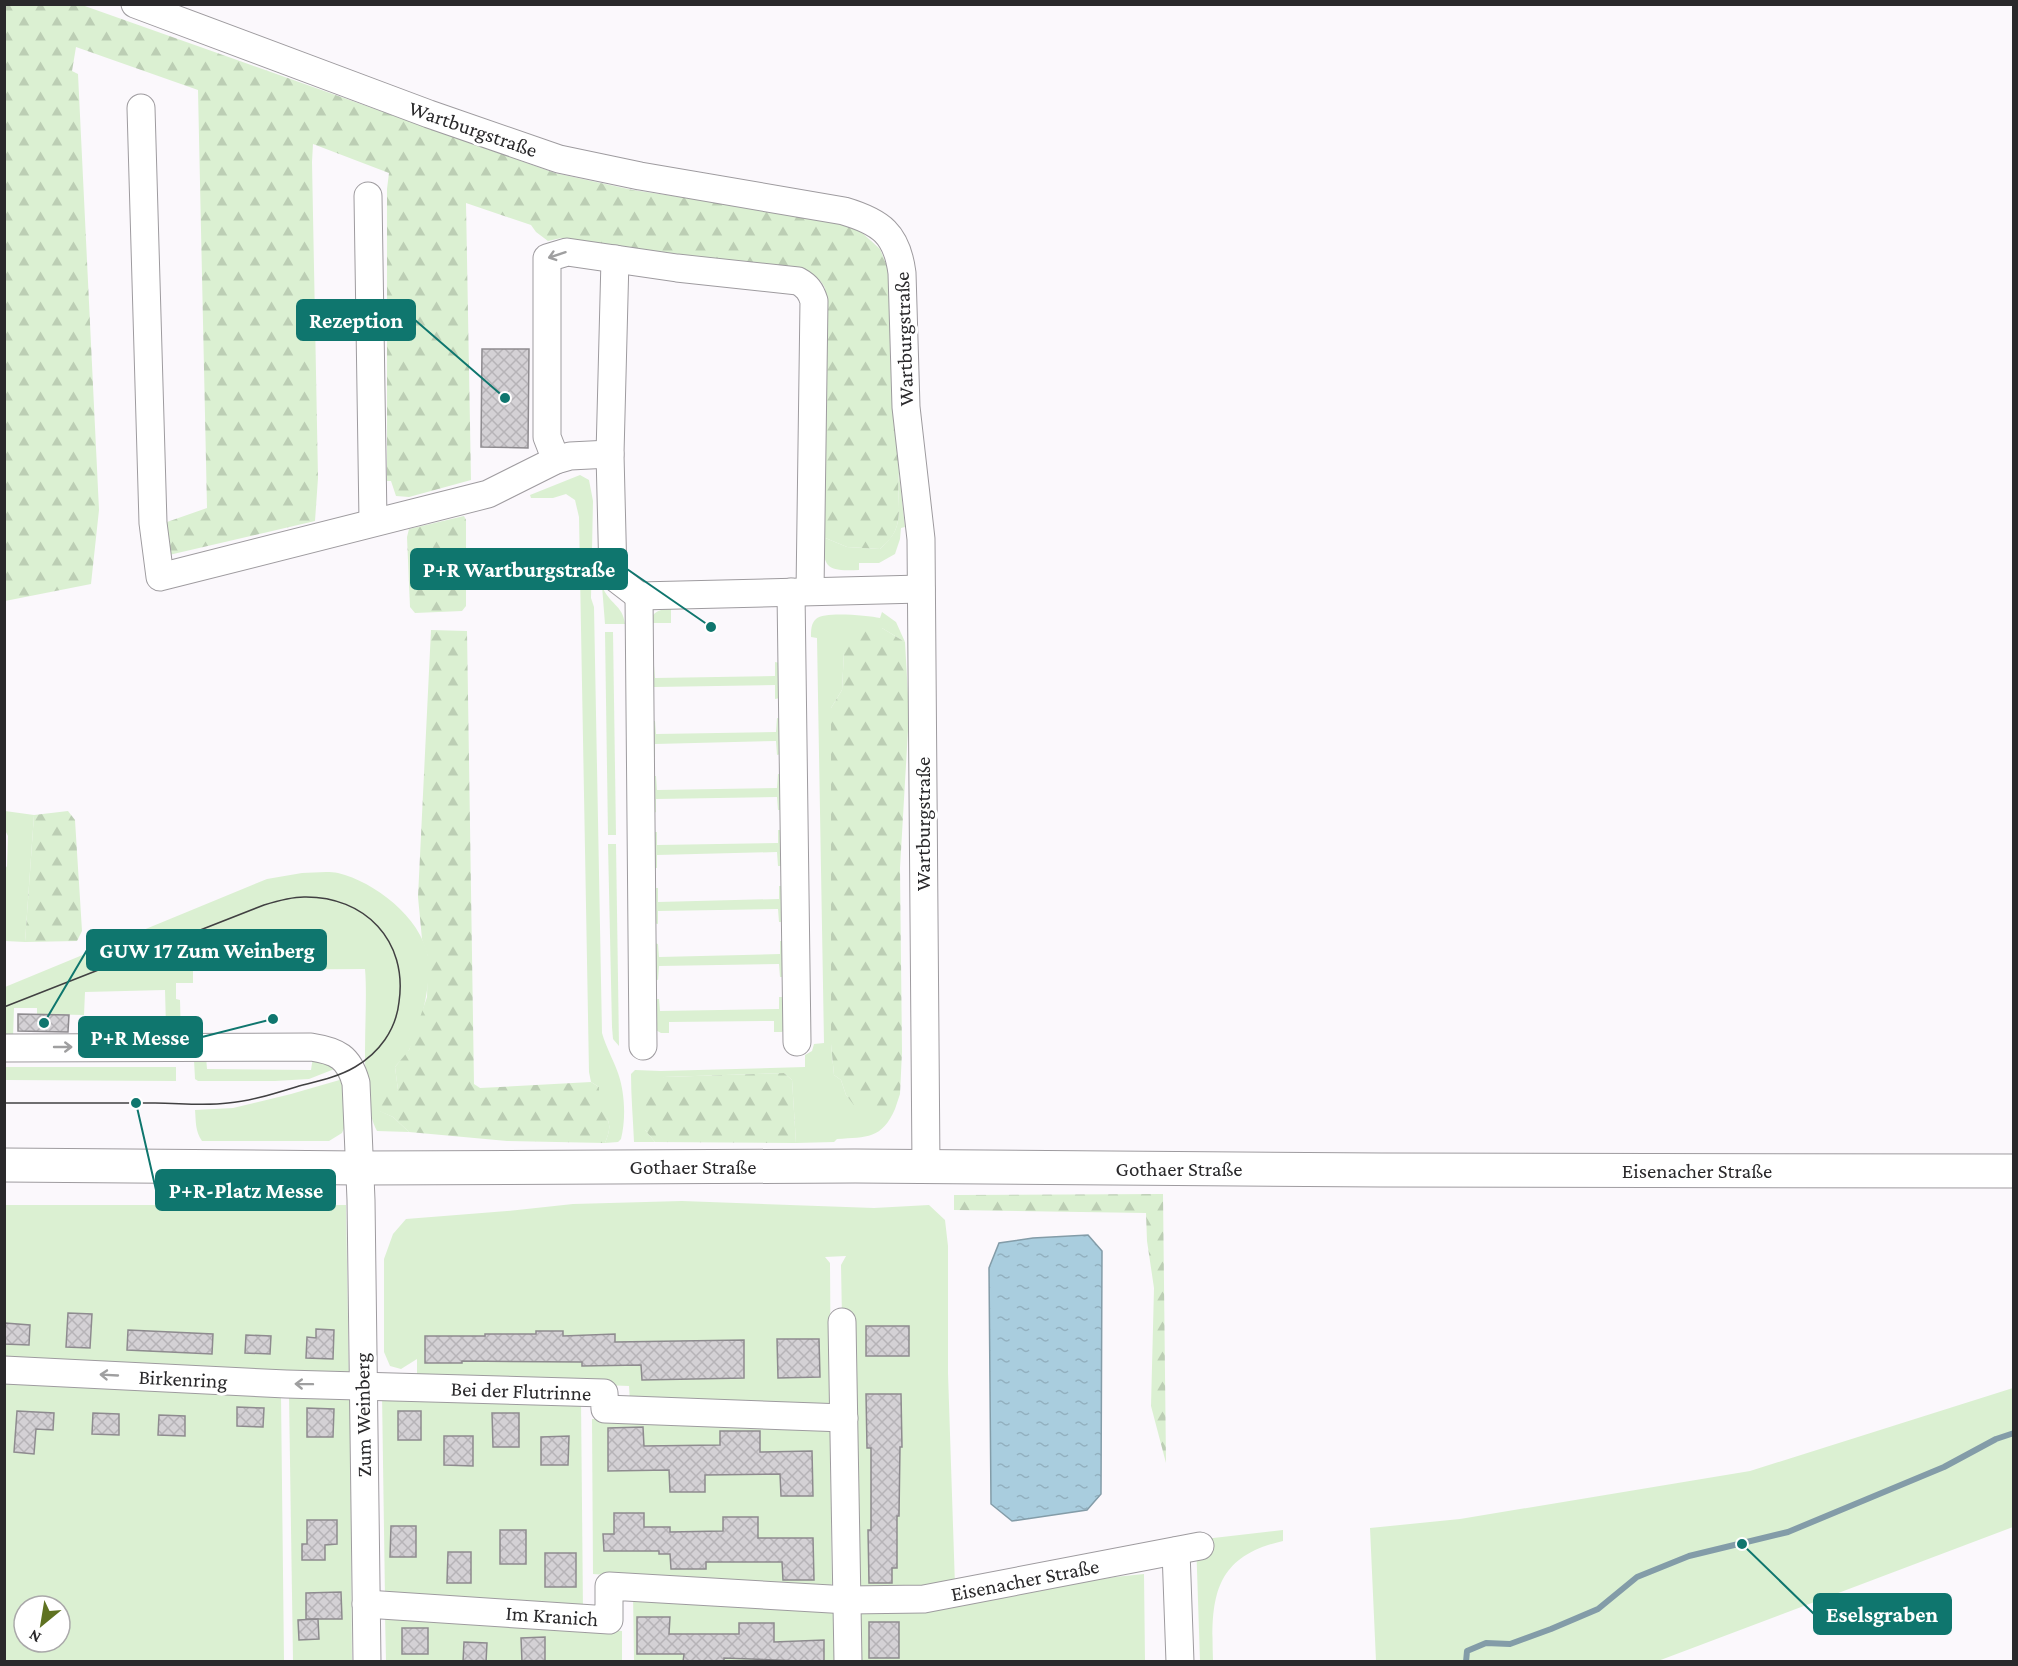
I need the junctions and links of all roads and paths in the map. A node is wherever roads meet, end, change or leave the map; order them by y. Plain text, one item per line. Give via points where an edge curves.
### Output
1 (135, 4) edge
2 (141, 108) dead end
3 (368, 196) dead end
4 (615, 259) junction
5 (610, 454) junction
6 (556, 460) junction
7 (373, 522) junction
8 (921, 589) junction
9 (801, 591) junction
10 (639, 596) junction
11 (797, 1042) dead end
12 (643, 1046) dead end
13 (4, 1048) edge
14 (4, 1164) edge
15 (926, 1166) junction
16 (360, 1168) junction
17 (1381, 1170) joint
18 (2013, 1171) edge
19 (842, 1322) dead end
20 (4, 1370) edge
21 (362, 1385) junction
22 (844, 1418) junction
23 (848, 1600) junction
24 (366, 1604) junction
25 (367, 1662) edge
26 (848, 1662) edge
27 (1180, 1662) edge

1 - 8 street, Wartburgstraße via 560,159 844,211 885,231 900,254 902,273 906,407 921,539
2 - 7 street via 153,523 160,577
3 - 7 street
4 - 5 street
4 -> 6 street via 567,252 547,258 547,437
4 - 9 street via 798,281 812,292
5 - 6 street
5 - 10 street via 613,576
6 - 7 street via 488,494
8 - 9 street
8 - 15 street, Wartburgstraße
9 - 10 street
9 - 11 street
10 - 12 street
13 -> 16 street, Zum Weinberg via 327,1049 342,1057 352,1069 356,1083
14 - 16 main road, Gothaer Straße
15 - 16 main road, Gothaer Straße
15 - 17 main road, Gothaer Straße
16 - 21 street, Zum Weinberg
17 - 18 main road, Eisenacher Straße
19 - 22 street
21 -> 20 street, Birkenring
21 - 22 street, Bei der Flutrinne via 604,1393 604,1409
21 - 24 street, Zum Weinberg
22 - 23 street
23 - 24 street, Im Kranich via 609,1586 609,1620
23 - 26 street
23 - 27 street, Eisenacher Straße via 924,1599 1188,1549
24 - 25 street, Zum Weinberg

